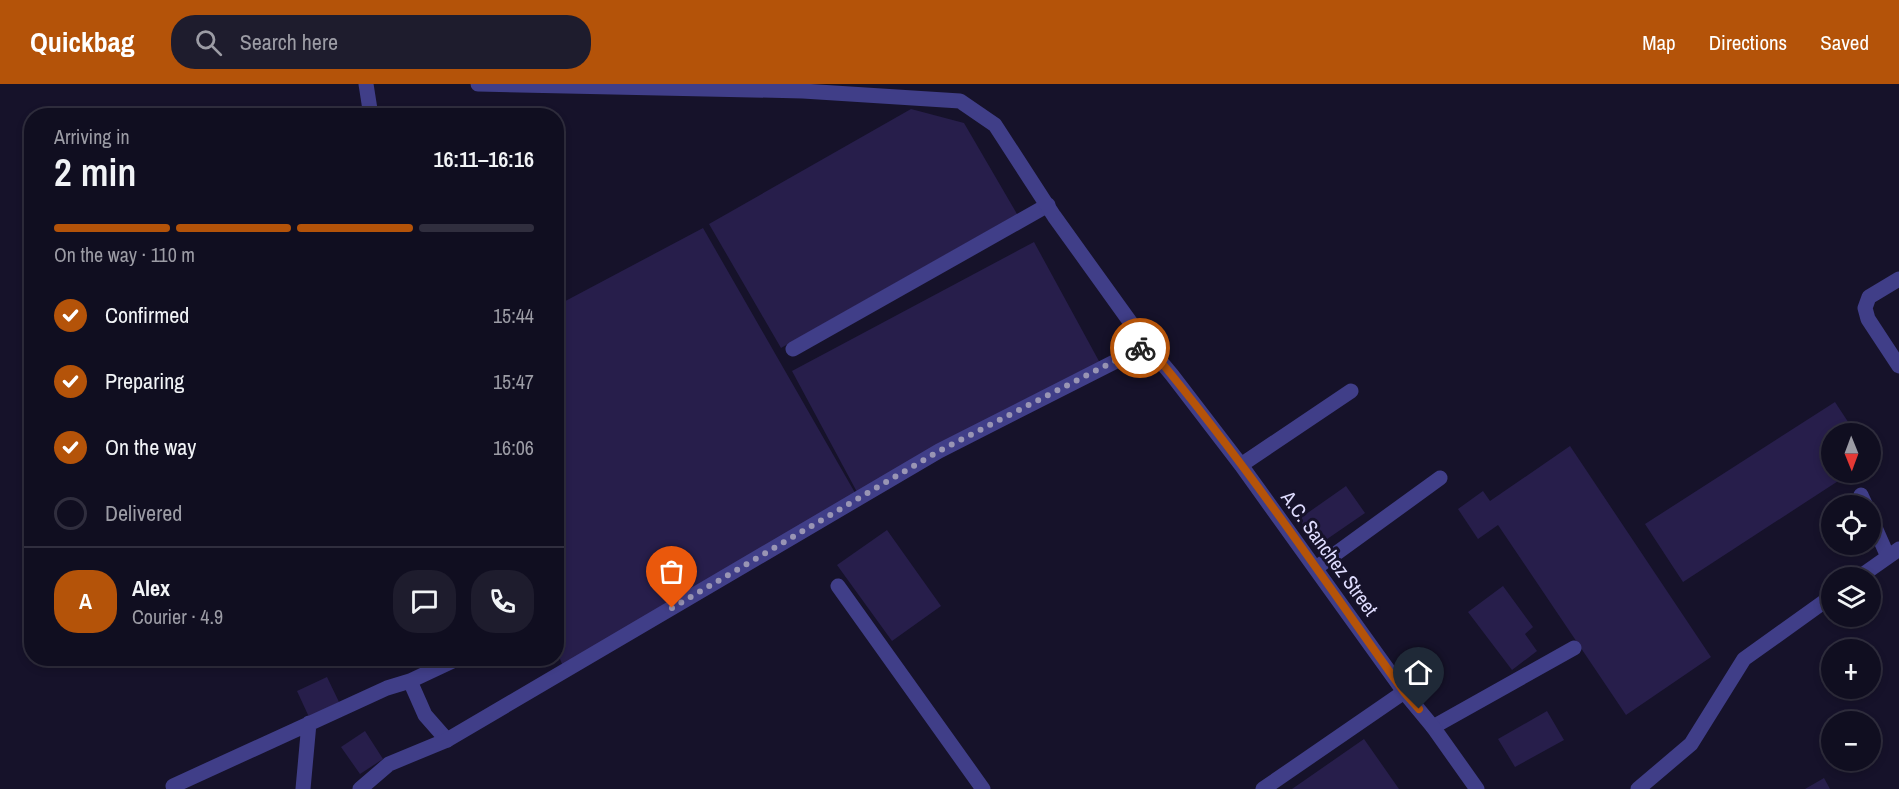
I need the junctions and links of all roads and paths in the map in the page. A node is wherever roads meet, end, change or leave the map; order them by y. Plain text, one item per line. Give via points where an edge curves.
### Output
1 (366, 84) edge
2 (478, 84) edge
3 (370, 108) edge
4 (1048, 205) junction
5 (1899, 279) edge
6 (1146, 344) junction
7 (793, 349) dead end
8 (1899, 366) edge
9 (1351, 391) dead end
10 (1241, 465) junction
11 (1440, 478) dead end
12 (1881, 534) edge
13 (1893, 553) edge
14 (1873, 567) edge
15 (1316, 568) junction
16 (838, 586) dead end
17 (1821, 604) edge
18 (1574, 648) dead end
19 (442, 666) edge
20 (411, 681) junction
21 (1404, 692) junction
22 (309, 723) junction
23 (1433, 727) junction
24 (447, 740) junction
25 (173, 786) dead end
26 (303, 789) edge
27 (360, 789) edge
28 (983, 789) edge
29 (1263, 789) edge
30 (1477, 789) edge
31 (1638, 789) edge

1 - 3 street
2 - 4 street, A.C. Sanchez Street via 803,91 960,101 995,125
4 - 6 street, A.C. Sanchez Street
4 - 7 street
5 - 8 street via 1869,297 1864,308
6 - 10 street, A.C. Sanchez Street
6 - 24 street via 939,451
9 - 10 street
10 - 15 street, A.C. Sanchez Street
11 - 15 street
12 - 13 street
13 - 14 street
15 - 21 street, A.C. Sanchez Street
16 - 28 street
17 - 31 street via 1744,659 1691,744
18 - 23 street
19 - 20 street
20 - 22 street
20 - 24 street via 425,716
21 - 23 street, A.C. Sanchez Street
21 - 29 street
22 - 25 street
22 - 26 street
23 - 30 street, A.C. Sanchez Street
24 - 27 street via 389,764

